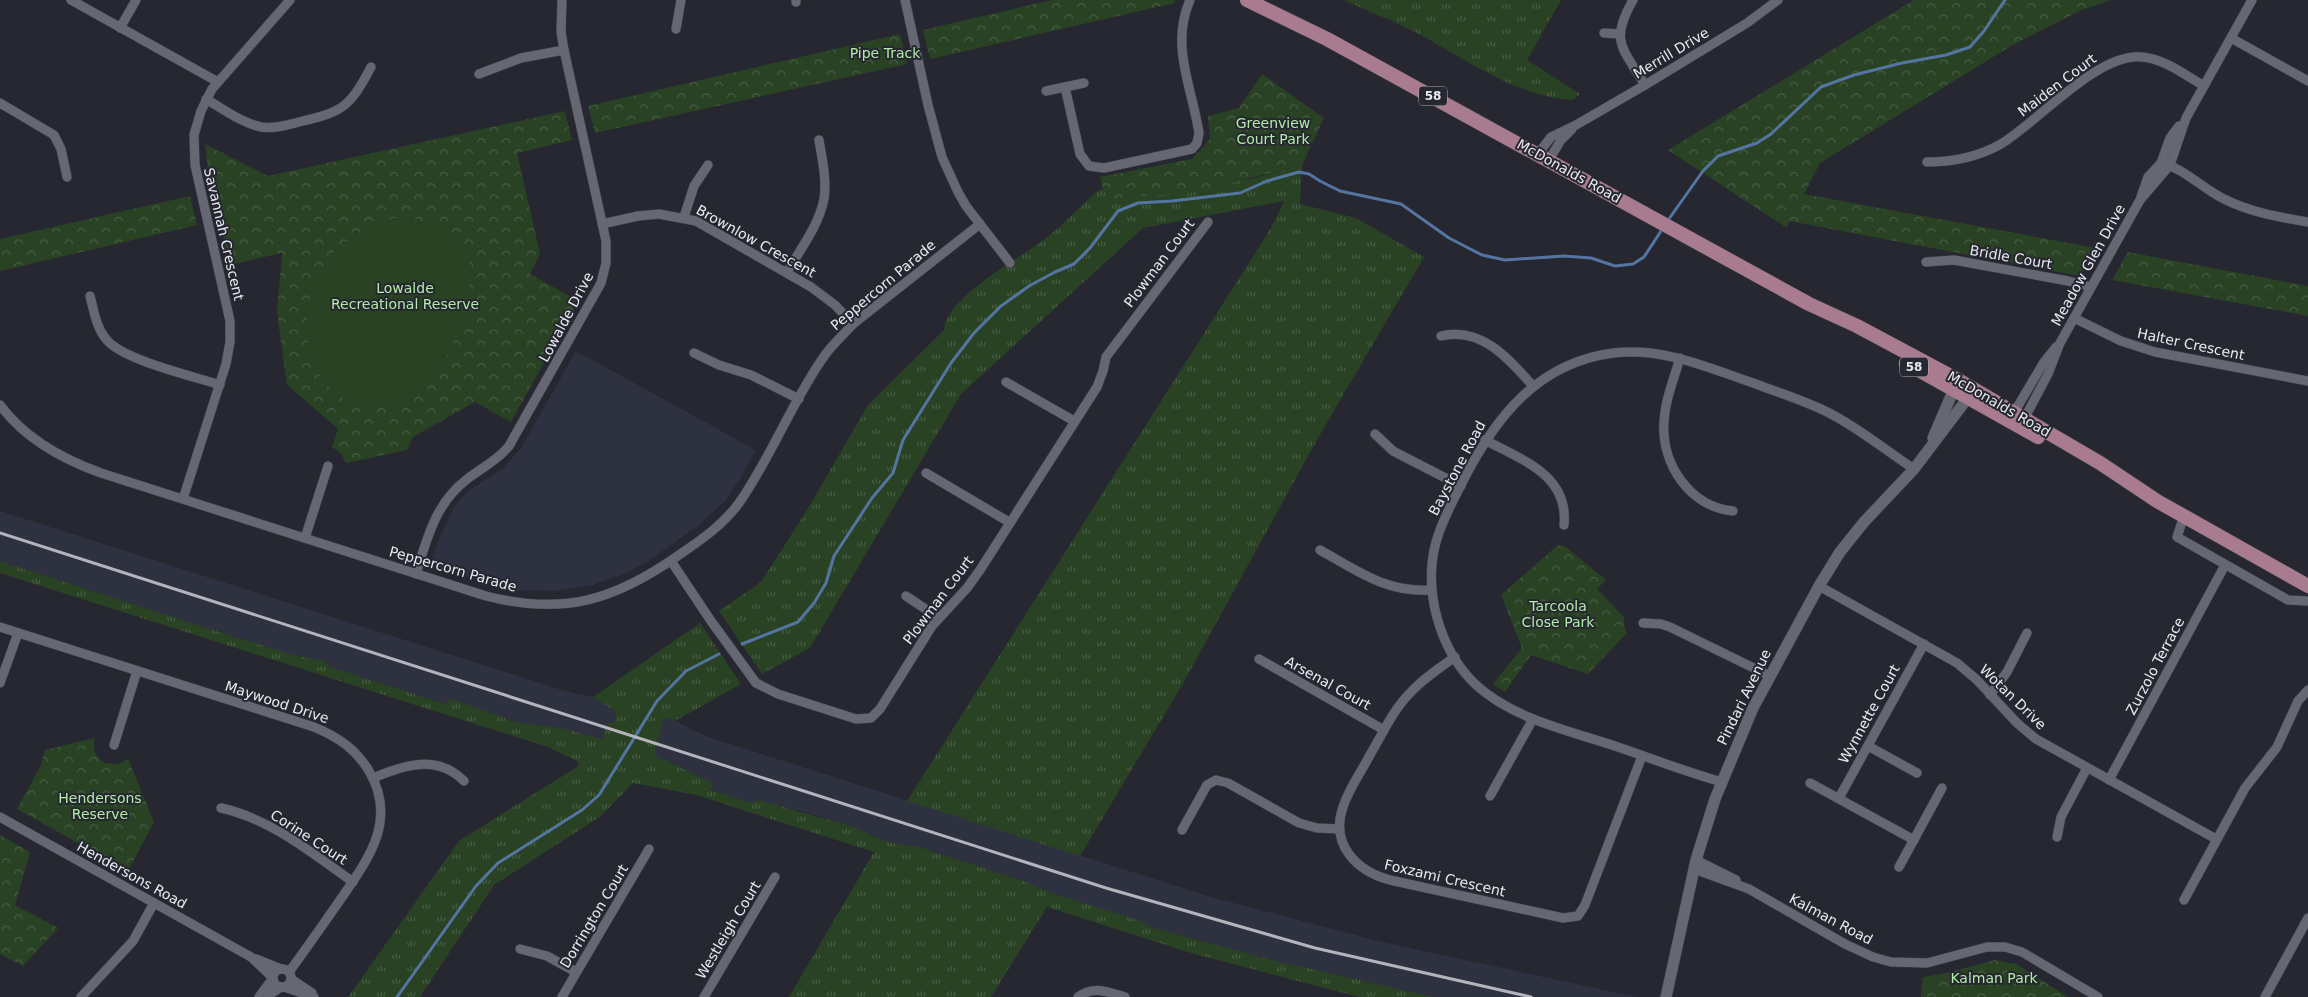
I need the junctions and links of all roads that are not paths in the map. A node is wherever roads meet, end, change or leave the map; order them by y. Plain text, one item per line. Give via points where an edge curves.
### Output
1 (70, 0) edge
2 (136, 0) edge
3 (290, 0) edge
4 (562, 0) edge
5 (681, 0) edge
6 (905, 0) edge
7 (1247, 0) edge
8 (1267, 0) edge
9 (1633, 0) edge
10 (1778, 0) edge
11 (2252, 0) edge
12 (1190, 2) edge
13 (120, 28) junction
14 (676, 29) dead end
15 (1604, 33) dead end
16 (1619, 34) junction
17 (2231, 38) junction
18 (1327, 39) junction
19 (564, 50) junction
20 (371, 67) dead end
21 (479, 74) dead end
22 (2308, 81) edge
23 (218, 82) junction
24 (1084, 83) dead end
25 (1645, 85) junction
26 (2204, 86) junction
27 (1065, 87) junction
28 (1046, 91) dead end
29 (206, 99) junction
30 (0, 103) edge
31 (819, 140) dead end
32 (1543, 157) junction
33 (1928, 162) dead end
34 (708, 165) dead end
35 (2166, 166) junction
36 (67, 177) dead end
37 (684, 217) junction
38 (1208, 222) dead end
39 (2308, 222) edge
40 (602, 224) junction
41 (980, 224) junction
42 (1926, 262) dead end
43 (1010, 263) dead end
44 (787, 272) junction
45 (2091, 287) junction
46 (90, 296) dead end
47 (2074, 318) junction
48 (854, 324) junction
49 (1441, 336) dead end
50 (694, 353) dead end
51 (1680, 358) junction
52 (2308, 381) edge
53 (1006, 382) dead end
54 (220, 385) junction
55 (1956, 385) junction
56 (1533, 386) junction
57 (1971, 394) junction
58 (799, 399) junction
59 (0, 405) edge
60 (2017, 420) junction
61 (1074, 422) junction
62 (1374, 434) dead end
63 (1485, 440) junction
64 (1928, 449) junction
65 (328, 466) dead end
66 (1914, 469) junction
67 (926, 473) dead end
68 (1461, 486) junction
69 (183, 499) junction
70 (1733, 511) dead end
71 (2184, 516) junction
72 (1010, 522) junction
73 (1564, 525) dead end
74 (305, 538) junction
75 (1320, 550) dead end
76 (671, 560) junction
77 (2225, 565) junction
78 (416, 574) junction
79 (1819, 586) junction
80 (2308, 586) edge
81 (1432, 590) junction
82 (906, 596) dead end
83 (2308, 601) edge
84 (939, 618) junction
85 (1643, 623) dead end
86 (0, 627) edge
87 (18, 633) junction
88 (2028, 633) dead end
89 (1924, 644) junction
90 (1454, 657) junction
91 (1259, 659) dead end
92 (137, 671) junction
93 (1770, 676) junction
94 (0, 683) edge
95 (2308, 690) edge
96 (1990, 695) junction
97 (1533, 719) junction
98 (1384, 730) junction
99 (114, 745) dead end
100 (1868, 746) junction
101 (1642, 756) junction
102 (2087, 768) junction
103 (1917, 773) dead end
104 (373, 778) junction
105 (2108, 780) junction
106 (464, 782) dead end
107 (1722, 782) junction
108 (1810, 783) dead end
109 (1942, 788) dead end
110 (1490, 796) dead end
111 (1839, 798) junction
112 (221, 808) dead end
113 (0, 817) edge
114 (1340, 829) junction
115 (1182, 830) dead end
116 (2057, 837) dead end
117 (2216, 839) junction
118 (1914, 840) junction
119 (649, 849) dead end
120 (1695, 865) junction
121 (1899, 867) dead end
122 (776, 877) dead end
123 (353, 882) junction
124 (2184, 900) dead end
125 (154, 903) junction
126 (2308, 918) edge
127 (520, 949) dead end
128 (251, 957) junction
129 (576, 972) junction
130 (287, 973) junction
131 (273, 978) junction
132 (282, 987) junction
133 (82, 997) edge
134 (259, 997) edge
135 (266, 997) edge
136 (314, 997) edge
137 (318, 997) edge
138 (562, 997) edge
139 (704, 997) edge
140 (1078, 997) edge
141 (1125, 997) edge
142 (1666, 997) edge
143 (2098, 997) edge
144 (2265, 997) edge

1 - 13 street
2 - 13 street
3 - 23 street, Savannah Crescent
4 - 19 street, Lowalde Drive
5 - 14 street
6 - 41 street via 942,157 958,192
7 - 18 main road, McDonalds Road / 58
8 - 18 main road, McDonalds Road / 58
9 - 16 street via 1622,20
10 - 25 street, Merrill Drive via 1747,23
11 - 17 street, Meadow Glen Drive
12 - 27 street via 1180,34 1200,133 1192,149 1104,168 1089,166 1080,154
13 - 23 street
15 - 16 street
16 - 25 street via 1624,50
17 - 22 street
17 - 26 street, Meadow Glen Drive
18 - 32 main road, McDonalds Road / 58
19 - 21 street via 521,58
19 - 40 street, Lowalde Drive
20 - 29 street via 356,95 344,107 326,116 285,126 267,128 254,125
23 - 29 street, Savannah Crescent
24 - 27 street
25 - 32 street, Merrill Drive via 1551,136
26 - 33 street, Maiden Court via 2154,59 2122,58 2094,73 2001,143 1952,161
26 - 35 street, Meadow Glen Drive via 2170,138
27 - 28 street
29 - 54 street, Savannah Crescent via 194,135 194,156 230,321 229,353
30 - 36 street via 54,135 61,149
31 - 44 street via 825,177 822,204
32 - 55 main road, McDonalds Road / 58 via 1809,304 1857,326
34 - 37 street via 694,186
35 - 39 street via 2245,208
35 - 45 street, Meadow Glen Drive via 2148,177 2140,200
37 - 40 street, Brownlow Crescent via 648,214
37 - 44 street, Brownlow Crescent
38 - 61 street, Plowman Court via 1106,357 1100,379
40 - 78 street, Lowalde Drive via 606,263 592,300 508,446 493,462 455,489 440,508
41 - 43 street
41 - 48 street, Peppercorn Parade
42 - 45 street, Bridle Court via 1954,260
44 - 48 street, Brownlow Crescent via 822,294
45 - 47 street, Meadow Glen Drive
46 - 54 street via 97,324 113,346 132,356
47 - 52 street, Halter Crescent via 2121,342 2155,352
47 - 60 street, Meadow Glen Drive via 2060,344 2044,362
48 - 58 street, Peppercorn Parade via 826,354
49 - 56 street via 1467,334 1483,340 1502,354
50 - 58 street via 719,365 751,374
51 - 56 street, Baystone Road via 1646,352 1611,354 1579,362
51 - 66 street, Baystone Road via 1819,408
51 - 70 street via 1664,423 1669,460 1681,481 1698,497 1719,509
53 - 61 street
54 - 69 street, Savannah Crescent
55 - 57 main road, McDonalds Road / 58
55 - 64 street, Pindari Avenue
56 - 63 street, Baystone Road via 1503,415
57 - 60 main road, McDonalds Road / 58
57 - 64 street, Pindari Avenue
58 - 76 street, Peppercorn Parade via 734,509 710,533
59 - 69 street, Peppercorn Parade via 35,440 68,460
60 - 71 main road, McDonalds Road / 58 via 2100,463
61 - 72 street, Plowman Court
62 - 68 street via 1393,451
63 - 68 street, Baystone Road
63 - 73 street via 1535,467 1552,482 1564,505
64 - 66 street, Pindari Avenue
65 - 74 street
66 - 79 street, Pindari Avenue via 1852,536
67 - 72 street
68 - 81 street, Baystone Road via 1436,544
69 - 74 street, Peppercorn Parade
71 - 77 street via 2177,537
71 - 80 main road, McDonalds Road / 58
72 - 84 street, Plowman Court via 967,588
74 - 78 street, Peppercorn Parade
75 - 81 street via 1386,585 1414,591
76 - 78 street, Peppercorn Parade via 632,585 610,594 552,605 503,600
76 - 84 street, Plowman Court via 756,683 778,694 856,719 867,720 877,713
77 - 83 street via 2288,600
77 - 105 street, Zurzolo Terrace
79 - 89 street, Wotan Drive
79 - 93 street, Pindari Avenue
81 - 90 street, Baystone Road via 1439,623
82 - 84 street
85 - 93 street via 1670,628
86 - 87 street, Maywood Drive
87 - 92 street, Maywood Drive
87 - 94 street
88 - 96 street
89 - 96 street, Wotan Drive via 1957,663
89 - 100 street, Wynnette Court
90 - 97 street, Baystone Road via 1473,682 1495,700
90 - 98 street, Foxzami Crescent via 1411,691
91 - 98 street, Arsenal Court
92 - 99 street
92 - 104 street, Maywood Drive via 331,734 356,752
93 - 107 street, Pindari Avenue
95 - 117 street via 2298,701 2277,748 2252,777
96 - 102 street, Wotan Drive via 2036,739
97 - 101 street, Baystone Road
97 - 110 street
98 - 114 street, Foxzami Crescent via 1347,797 1340,817
100 - 103 street
100 - 111 street, Wynnette Court
101 - 107 street, Baystone Road
101 - 114 street, Foxzami Crescent via 1585,905 1580,914 1573,917 1562,918 1378,877 1354,861 1347,852
102 - 105 street, Wotan Drive
102 - 116 street via 2061,817
104 - 106 street via 403,766 426,763 449,770
104 - 123 street, Maywood Drive via 380,799 380,826 371,855
105 - 117 street, Wotan Drive
107 - 120 street, Pindari Avenue
108 - 111 street
109 - 118 street
111 - 118 street
112 - 123 street, Corine Court via 247,815 277,830
113 - 125 street, Hendersons Road
114 - 115 street via 1299,823 1228,783 1216,780 1207,785
117 - 124 street
118 - 121 street
119 - 129 street, Dorrington Court
120 - 142 street, Pindari Avenue
120 - 143 street, Kalman Road via 1724,872 1749,890 1873,957 1891,962 1927,963 1987,947 2005,947 2022,952
122 - 139 street, Westleigh Court
123 - 130 street, Maywood Drive
125 - 128 street, Hendersons Road
125 - 133 street via 126,950
126 - 144 street
127 - 129 street via 547,956
128 - 130 street, Hendersons Road
128 - 131 street, Hendersons Road
129 - 138 street, Dorrington Court
130 - 131 street via 276,971
130 - 132 street via 289,984
130 - 137 street, Hendersons Road
131 - 132 street via 276,985
131 - 134 street
132 - 135 street
132 - 136 street
140 - 141 street via 1088,991 1099,990

